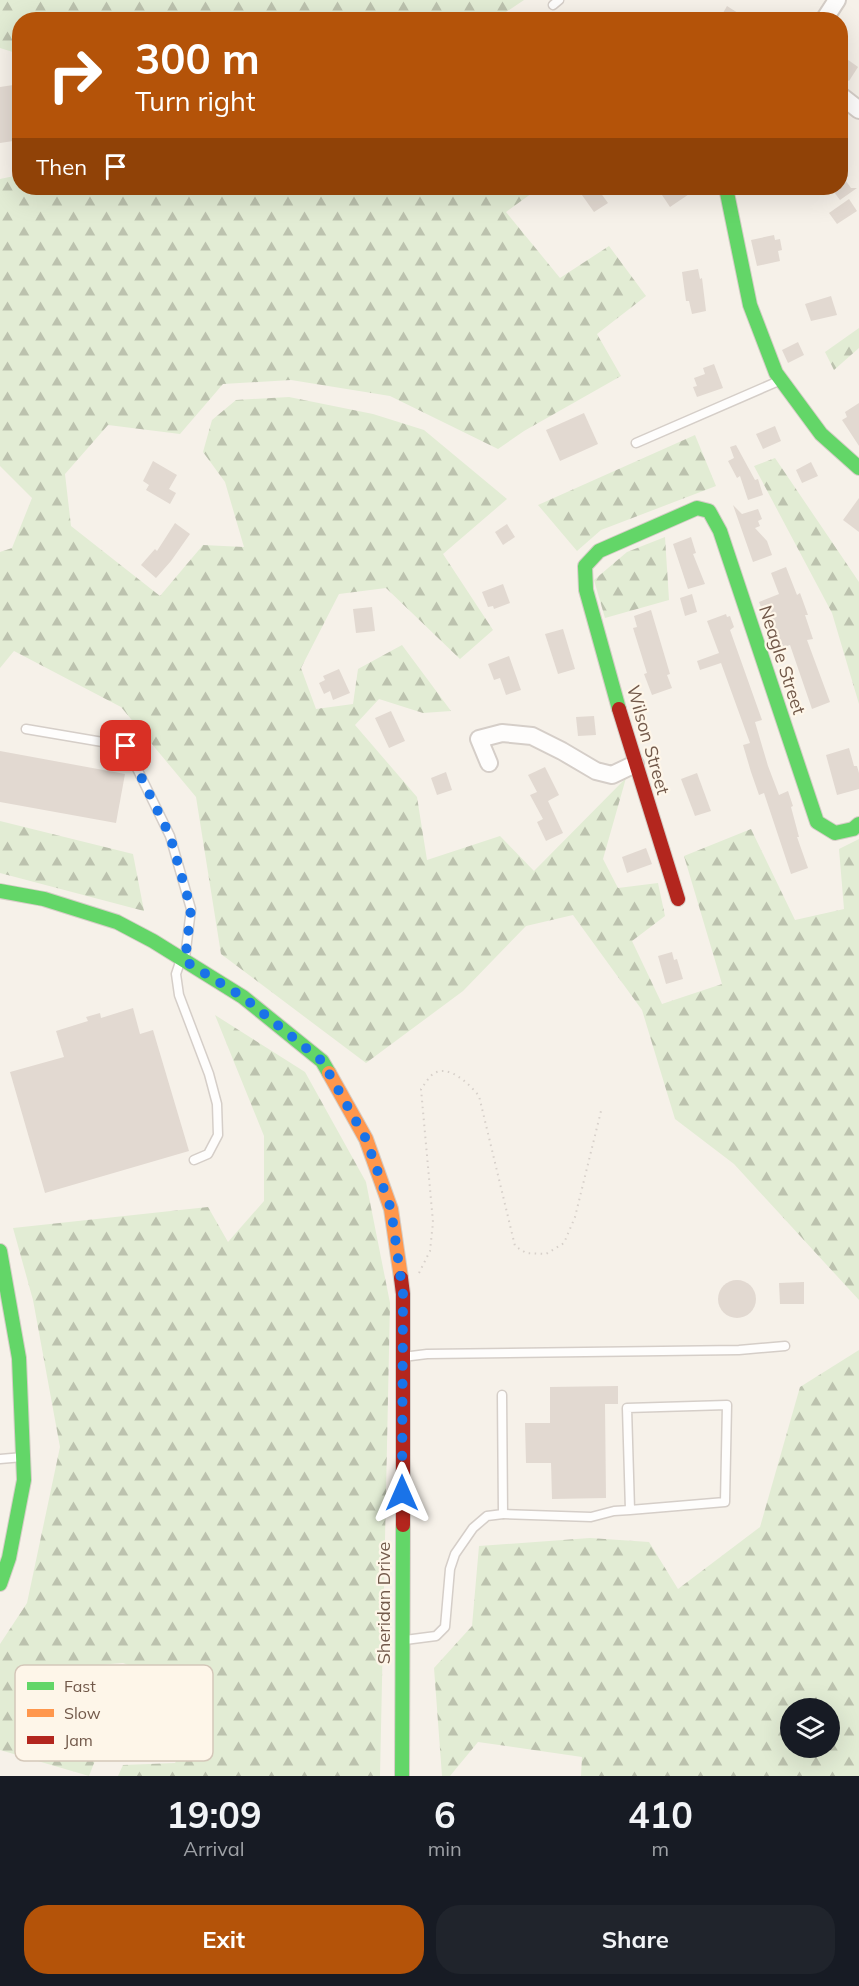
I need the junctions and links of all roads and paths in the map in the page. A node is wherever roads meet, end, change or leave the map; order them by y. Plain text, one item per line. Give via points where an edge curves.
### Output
1 (727, 195) edge
2 (781, 380) junction
3 (636, 443) dead end
4 (859, 468) edge
5 (586, 590) joint
6 (26, 729) dead end
7 (489, 763) dead end
8 (635, 764) junction
9 (859, 824) edge
10 (0, 891) edge
11 (678, 899) dead end
12 (183, 960) junction
13 (601, 1111) dead end
14 (194, 1160) dead end
15 (0, 1251) edge
16 (2, 1272) edge
17 (403, 1294) junction
18 (785, 1346) dead end
19 (403, 1357) junction
20 (502, 1395) dead end
21 (23, 1457) junction
22 (0, 1459) edge
23 (630, 1510) junction
24 (503, 1514) junction
25 (0, 1584) edge
26 (402, 1640) junction
27 (402, 1776) edge

1 - 2 street via 750,305
2 - 3 lane
2 - 4 street via 821,434
5 - 8 street, Wilson Street
5 - 9 street, Neagle Street via 585,566 599,551 697,508 709,512 720,531 816,822 835,833
6 - 12 lane via 126,746 170,836 191,909
7 - 8 street via 479,739 502,733 532,736 596,771 612,775
8 - 11 street, Wilson Street
10 - 12 street, Sheridan Drive via 44,898 108,919
12 - 14 lane via 176,974 179,995 218,1104 218,1135 208,1154
12 - 17 street, Sheridan Drive via 243,997 322,1061 366,1139 391,1209
13 - 17 path via 575,1217 564,1243 546,1254 526,1254 515,1246 479,1096 466,1081 445,1071 433,1073 421,1089 433,1222 430,1251
15 - 16 street
16 - 21 street via 19,1358
17 - 19 street, Sheridan Drive
18 - 19 lane
19 - 26 street, Sheridan Drive
20 - 24 lane
21 - 22 lane
21 - 25 street via 24,1480
23 - 23 lane via 725,1502 727,1405 627,1408
23 - 24 lane via 591,1517
24 - 26 lane via 487,1516 455,1554 445,1627 436,1636
26 - 27 street, Sheridan Drive

